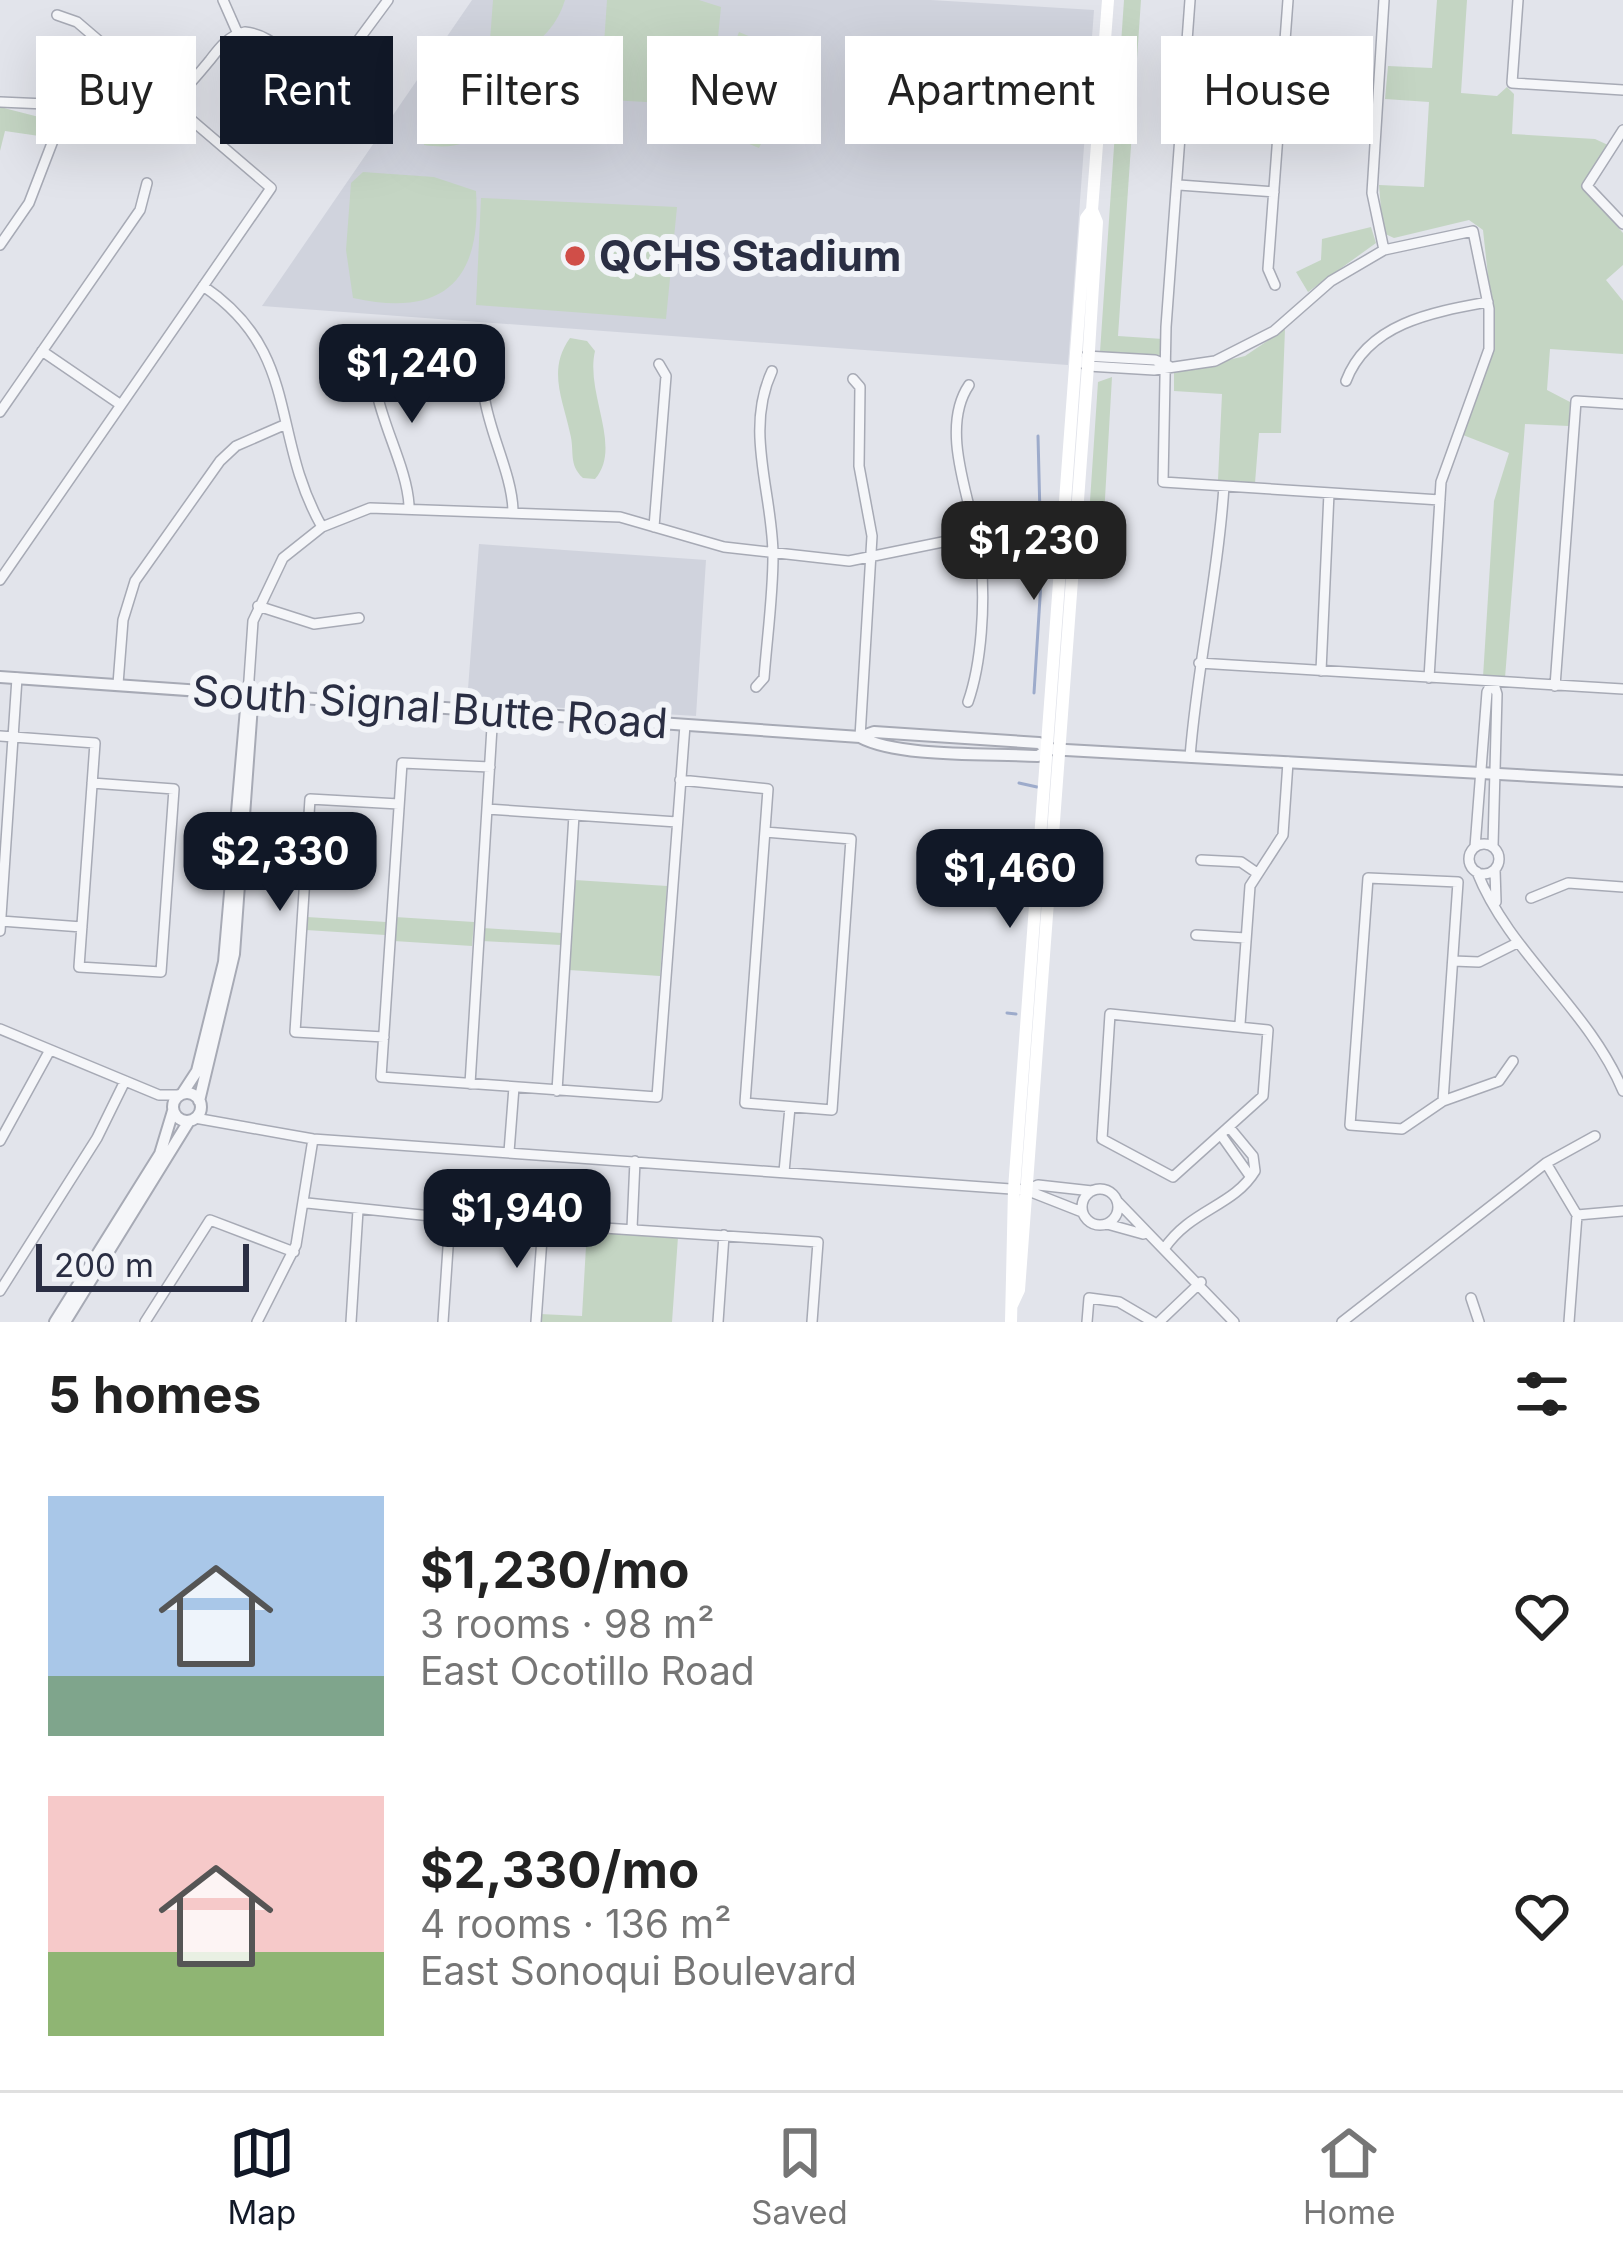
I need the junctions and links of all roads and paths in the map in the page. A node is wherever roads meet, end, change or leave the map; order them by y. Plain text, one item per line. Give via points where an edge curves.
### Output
1 (224, 0) edge
2 (388, 0) edge
3 (1108, 0) edge
4 (1190, 0) edge
5 (1288, 0) edge
6 (1384, 0) edge
7 (1518, 0) edge
8 (57, 15) dead end
9 (238, 34) junction
10 (93, 36) edge
11 (256, 36) edge
12 (363, 36) edge
13 (196, 78) edge
14 (1623, 90) edge
15 (0, 102) edge
16 (36, 109) edge
17 (196, 124) edge
18 (1623, 130) edge
19 (48, 144) edge
20 (148, 183) dead end
21 (1179, 185) junction
22 (1274, 192) junction
23 (1623, 224) edge
24 (0, 245) edge
25 (1384, 250) junction
26 (1275, 285) dead end
27 (203, 286) junction
28 (1488, 302) junction
29 (379, 339) dead end
30 (491, 348) dead end
31 (42, 351) junction
32 (1084, 360) junction
33 (659, 364) dead end
34 (1169, 366) junction
35 (772, 371) dead end
36 (854, 379) dead end
37 (1346, 381) dead end
38 (969, 385) dead end
39 (1623, 404) edge
40 (121, 405) junction
41 (0, 412) edge
42 (284, 425) junction
43 (1224, 486) junction
44 (1329, 493) junction
45 (1440, 500) junction
46 (409, 505) junction
47 (513, 509) junction
48 (322, 527) junction
49 (654, 527) junction
50 (1069, 533) junction
51 (977, 535) junction
52 (773, 553) junction
53 (871, 559) junction
54 (0, 580) edge
55 (258, 606) junction
56 (359, 618) dead end
57 (1199, 663) junction
58 (1321, 671) junction
59 (0, 677) edge
60 (17, 678) junction
61 (1429, 678) junction
62 (1493, 681) junction
63 (118, 684) junction
64 (1555, 686) junction
65 (755, 687) dead end
66 (1623, 689) edge
67 (248, 694) junction
68 (968, 702) dead end
69 (493, 711) junction
70 (685, 725) junction
71 (0, 736) edge
72 (13, 737) junction
73 (860, 737) junction
74 (1054, 750) junction
75 (1190, 757) junction
76 (1288, 762) junction
77 (490, 767) junction
78 (1488, 773) junction
79 (680, 780) junction
80 (1623, 781) edge
81 (92, 783) junction
82 (399, 804) junction
83 (487, 809) junction
84 (574, 814) junction
85 (677, 822) junction
86 (765, 832) junction
87 (1493, 846) junction
88 (1475, 847) junction
89 (1201, 860) dead end
90 (1495, 870) junction
91 (1477, 872) junction
92 (1257, 873) junction
93 (1623, 887) edge
94 (1531, 898) dead end
95 (1496, 902) junction
96 (1, 921) edge
97 (82, 927) junction
98 (0, 932) edge
99 (1196, 935) dead end
100 (1246, 938) junction
101 (1517, 943) junction
102 (1454, 961) junction
103 (1240, 1024) junction
104 (0, 1029) edge
105 (384, 1037) junction
106 (50, 1050) junction
107 (1514, 1061) dead end
108 (125, 1081) junction
109 (470, 1084) junction
110 (514, 1087) junction
111 (557, 1091) junction
112 (1623, 1091) edge
113 (181, 1094) junction
114 (159, 1095) junction
115 (1443, 1101) junction
116 (200, 1102) junction
117 (790, 1107) junction
118 (173, 1111) junction
119 (213, 1119) junction
120 (192, 1120) junction
121 (1225, 1131) junction
122 (1594, 1136) dead end
123 (313, 1139) junction
124 (0, 1141) edge
125 (509, 1153) junction
126 (635, 1161) junction
127 (1546, 1163) junction
128 (784, 1172) junction
129 (1020, 1190) junction
130 (1092, 1191) junction
131 (1117, 1202) junction
132 (307, 1203) junction
133 (358, 1210) junction
134 (1623, 1211) edge
135 (1082, 1212) junction
136 (1577, 1215) junction
137 (1107, 1224) junction
138 (632, 1228) junction
139 (1143, 1234) junction
140 (724, 1235) junction
141 (1164, 1249) junction
142 (294, 1252) junction
143 (1201, 1282) junction
144 (0, 1292) edge
145 (1472, 1298) dead end
146 (55, 1322) edge
147 (64, 1322) edge
148 (146, 1322) edge
149 (257, 1322) edge
150 (351, 1322) edge
151 (443, 1322) edge
152 (536, 1322) edge
153 (718, 1322) edge
154 (812, 1322) edge
155 (1011, 1322) edge
156 (1087, 1322) edge
157 (1156, 1322) edge
158 (1234, 1322) edge
159 (1342, 1322) edge
160 (1479, 1322) edge
161 (1569, 1322) edge

1 - 9 street
2 - 12 street
3 - 32 main road
4 - 21 street
5 - 22 street
6 - 25 street via 1372,193
7 - 14 street via 1512,82
8 - 10 street
9 - 11 street
9 - 13 street
15 - 16 street
17 - 27 street via 271,188
18 - 23 street via 1587,186
19 - 24 street via 29,202
20 - 31 street via 140,209
21 - 22 street
21 - 34 street
22 - 26 street via 1268,269
25 - 28 street via 1473,231
25 - 34 street via 1330,281 1244,350
27 - 40 street
27 - 42 street via 260,339
28 - 37 street via 1402,323 1354,360
28 - 45 street via 1484,370
29 - 46 street via 373,354 380,403
30 - 47 street via 482,386
31 - 40 street
31 - 41 street
32 - 34 street
32 - 50 main road
33 - 49 street via 666,376
34 - 43 street via 1163,482
35 - 52 street via 759,446
36 - 53 street
38 - 51 street via 959,399 958,442
39 - 64 street via 1576,401
40 - 54 street
42 - 48 street via 298,482
42 - 63 street via 220,461 135,581
43 - 44 street
43 - 57 street via 1216,592
44 - 45 street
44 - 58 street
45 - 61 street
46 - 47 street
46 - 48 street via 352,513
47 - 49 street
48 - 55 street via 283,559
49 - 52 street
50 - 51 street
50 - 74 main road
51 - 53 street
51 - 68 street via 982,586
52 - 53 street
52 - 65 street via 764,678
53 - 73 street
55 - 56 street via 314,624
55 - 67 street
57 - 58 street
57 - 75 street
58 - 61 street
59 - 60 street, South Signal Butte Road
60 - 63 street, South Signal Butte Road
60 - 72 street
61 - 62 street
62 - 64 street
62 - 78 street
63 - 67 street, South Signal Butte Road
64 - 66 street
67 - 69 street, South Signal Butte Road
67 - 113 street via 224,962 197,1071
67 - 116 street via 234,954
69 - 70 street, South Signal Butte Road
69 - 77 street
70 - 73 street, South Signal Butte Road
70 - 79 street
71 - 72 street
72 - 81 street via 95,743
72 - 96 street
73 - 74 street, South Signal Butte Road
74 - 75 street, South Signal Butte Road
74 - 129 main road
75 - 76 street, South Signal Butte Road
76 - 78 street, South Signal Butte Road
76 - 92 street via 1283,835
77 - 82 street via 402,763
77 - 83 street
78 - 80 street, South Signal Butte Road
78 - 87 street
78 - 88 street
79 - 85 street
79 - 86 street via 768,789
81 - 97 street
81 - 97 street via 174,789 161,971 79,967
82 - 105 street
82 - 105 street via 310,799 295,1032
83 - 84 street
83 - 109 street
84 - 85 street
84 - 111 street
85 - 111 street via 657,1096
86 - 117 street via 745,1103
86 - 117 street via 851,839 832,1110
87 - 88 street
87 - 90 street
88 - 91 street via 1469,860
89 - 92 street via 1241,862
90 - 91 street
90 - 95 street
91 - 95 street
92 - 100 street
93 - 94 street via 1568,883
95 - 101 street
96 - 97 street
96 - 98 street
99 - 100 street
100 - 103 street
101 - 102 street via 1479,962
101 - 112 street via 1596,1042
102 - 115 street
102 - 115 street via 1458,882 1368,878 1350,1125 1402,1129
103 - 121 street via 1267,1028 1264,1094
103 - 121 street via 1110,1014 1104,1142 1170,1178
104 - 106 street
105 - 109 street via 381,1077
106 - 108 street
106 - 124 street
107 - 115 street via 1499,1082
108 - 114 street
108 - 144 street
109 - 110 street
110 - 111 street
110 - 125 street
113 - 114 street
113 - 116 street
113 - 118 street
114 - 118 street
116 - 119 street
116 - 120 street
117 - 128 street
118 - 120 street
118 - 146 street via 160,1154
119 - 120 street
119 - 123 street
120 - 147 street
121 - 141 street via 1253,1156 1250,1176 1183,1223
122 - 127 street
123 - 125 street
123 - 132 street
125 - 126 street
126 - 128 street
126 - 138 street
127 - 136 street
127 - 159 street
128 - 129 street
129 - 130 street
129 - 135 street
129 - 155 main road
130 - 131 street via 1107,1191
130 - 135 street
131 - 137 street
131 - 139 street
132 - 133 street
132 - 142 street
133 - 150 street
133 - 151 street via 450,1218
134 - 136 street
135 - 137 street via 1092,1224
136 - 161 street
137 - 139 street
138 - 140 street
138 - 152 street via 542,1224
139 - 141 street
140 - 153 street
140 - 154 street via 818,1242
141 - 143 street
142 - 148 street via 210,1220
142 - 149 street
143 - 157 street
143 - 158 street
145 - 160 street
156 - 157 street via 1089,1298 1119,1302

